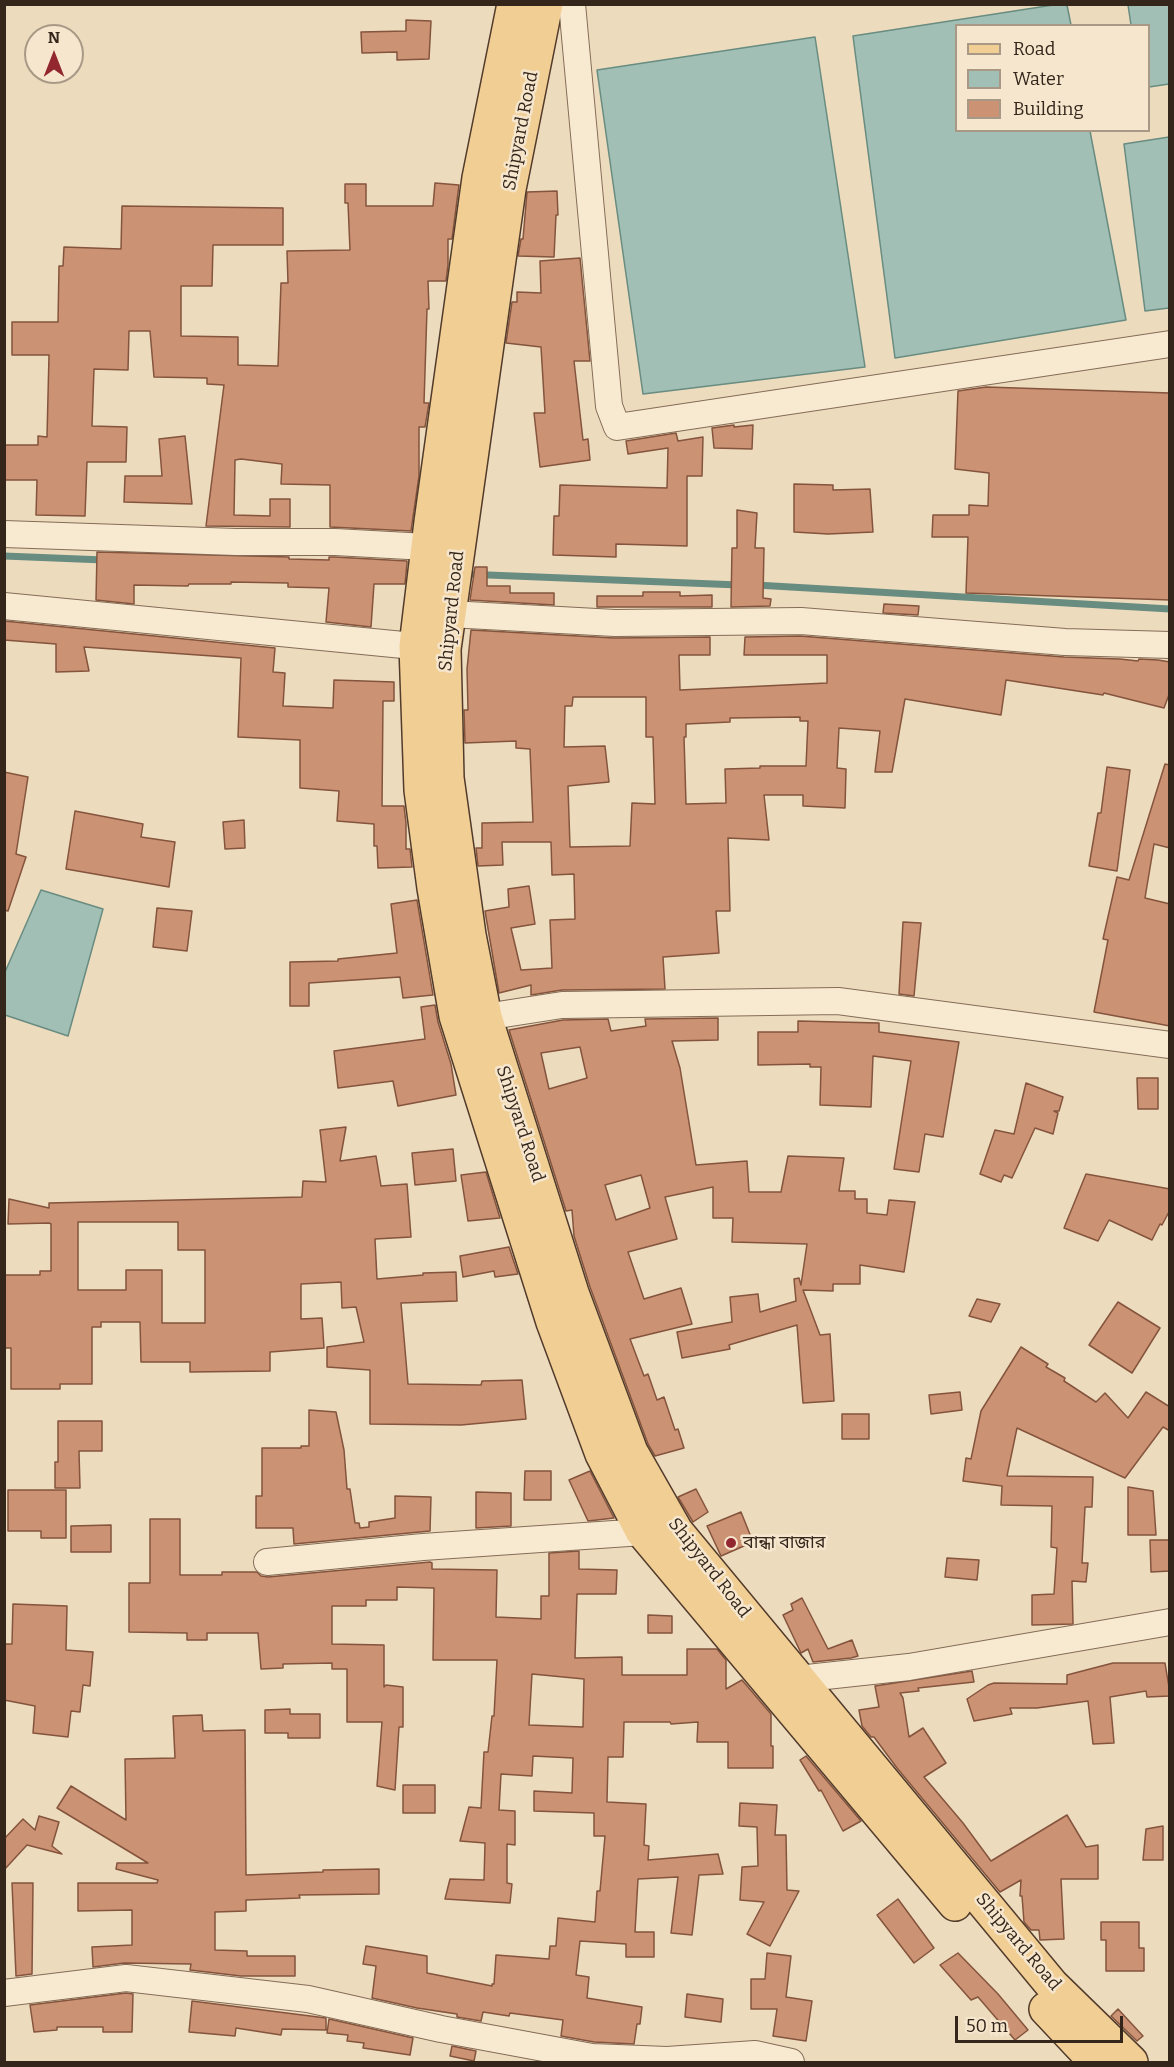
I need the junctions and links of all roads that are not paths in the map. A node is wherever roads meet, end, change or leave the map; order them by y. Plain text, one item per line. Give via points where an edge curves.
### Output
1 (514, 4) edge
2 (546, 4) edge
3 (572, 4) edge
4 (1170, 344) edge
5 (4, 534) edge
6 (442, 547) junction
7 (4, 606) edge
8 (449, 614) junction
9 (1170, 645) edge
10 (430, 648) junction
11 (485, 1017) junction
12 (1170, 1045) edge
13 (642, 1531) junction
14 (676, 1531) junction
15 (267, 1562) dead end
16 (1170, 1622) edge
17 (798, 1679) junction
18 (4, 1993) edge
19 (791, 2062) edge
20 (1096, 2062) edge
21 (1131, 2062) edge

1 - 6 main road, Shipyard Road via 478,178
2 - 6 main road, Shipyard Road
3 - 4 street via 609,406 618,427
5 - 6 street
6 - 8 main road, Shipyard Road
6 - 10 main road, Shipyard Road
7 - 10 street
8 - 9 street via 615,623 801,621 1065,642
8 - 10 main road, Shipyard Road
10 - 11 main road, Shipyard Road via 469,935
10 - 13 main road, Shipyard Road via 421,790 456,1016 553,1322 602,1454
11 - 12 street via 562,1005 838,1001
11 - 14 main road, Shipyard Road via 572,1293 631,1452
13 - 14 street
13 - 15 street
13 - 20 main road, Shipyard Road via 1016,1976
14 - 17 main road, Shipyard Road
16 - 17 street via 909,1667
17 - 21 main road, Shipyard Road via 1052,1985
18 - 19 street via 126,1978 308,1999 592,2057 668,2060 755,2054

